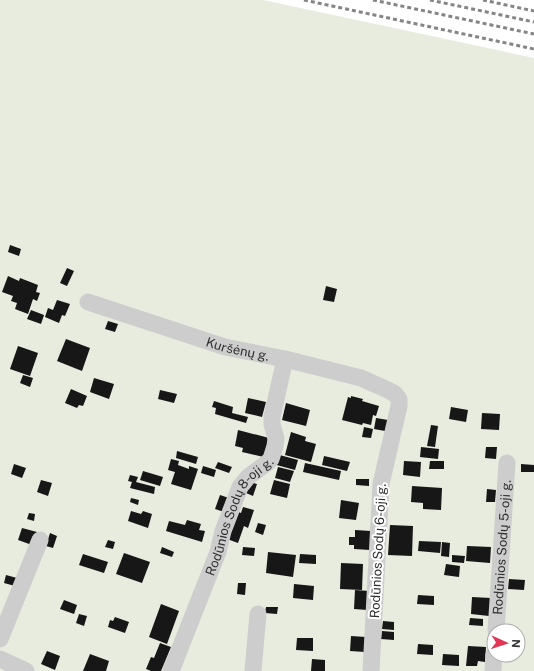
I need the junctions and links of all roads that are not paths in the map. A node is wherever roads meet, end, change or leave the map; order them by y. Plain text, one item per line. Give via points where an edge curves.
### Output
1 (88, 302) dead end
2 (285, 359) junction
3 (388, 390) joint
4 (507, 463) dead end
5 (40, 540) dead end
6 (258, 614) dead end
7 (497, 623) edge
8 (0, 639) edge
9 (0, 659) edge
10 (26, 671) edge
11 (171, 671) edge
12 (253, 671) edge
13 (371, 671) edge

1 - 2 street, Kuršėnų g. via 225,347
2 - 3 street, Kuršėnų g. via 361,378
2 - 11 street, Rodūnios Sodų 8-oji g. via 272,417 276,439 271,459 248,477 240,487 218,552
3 - 13 street, Rodūnios Sodų 6-oji g. via 395,394 399,406 380,484
4 - 7 street, Rodūnios Sodų 5-oji g.
5 - 8 street
6 - 12 street
9 - 10 street

